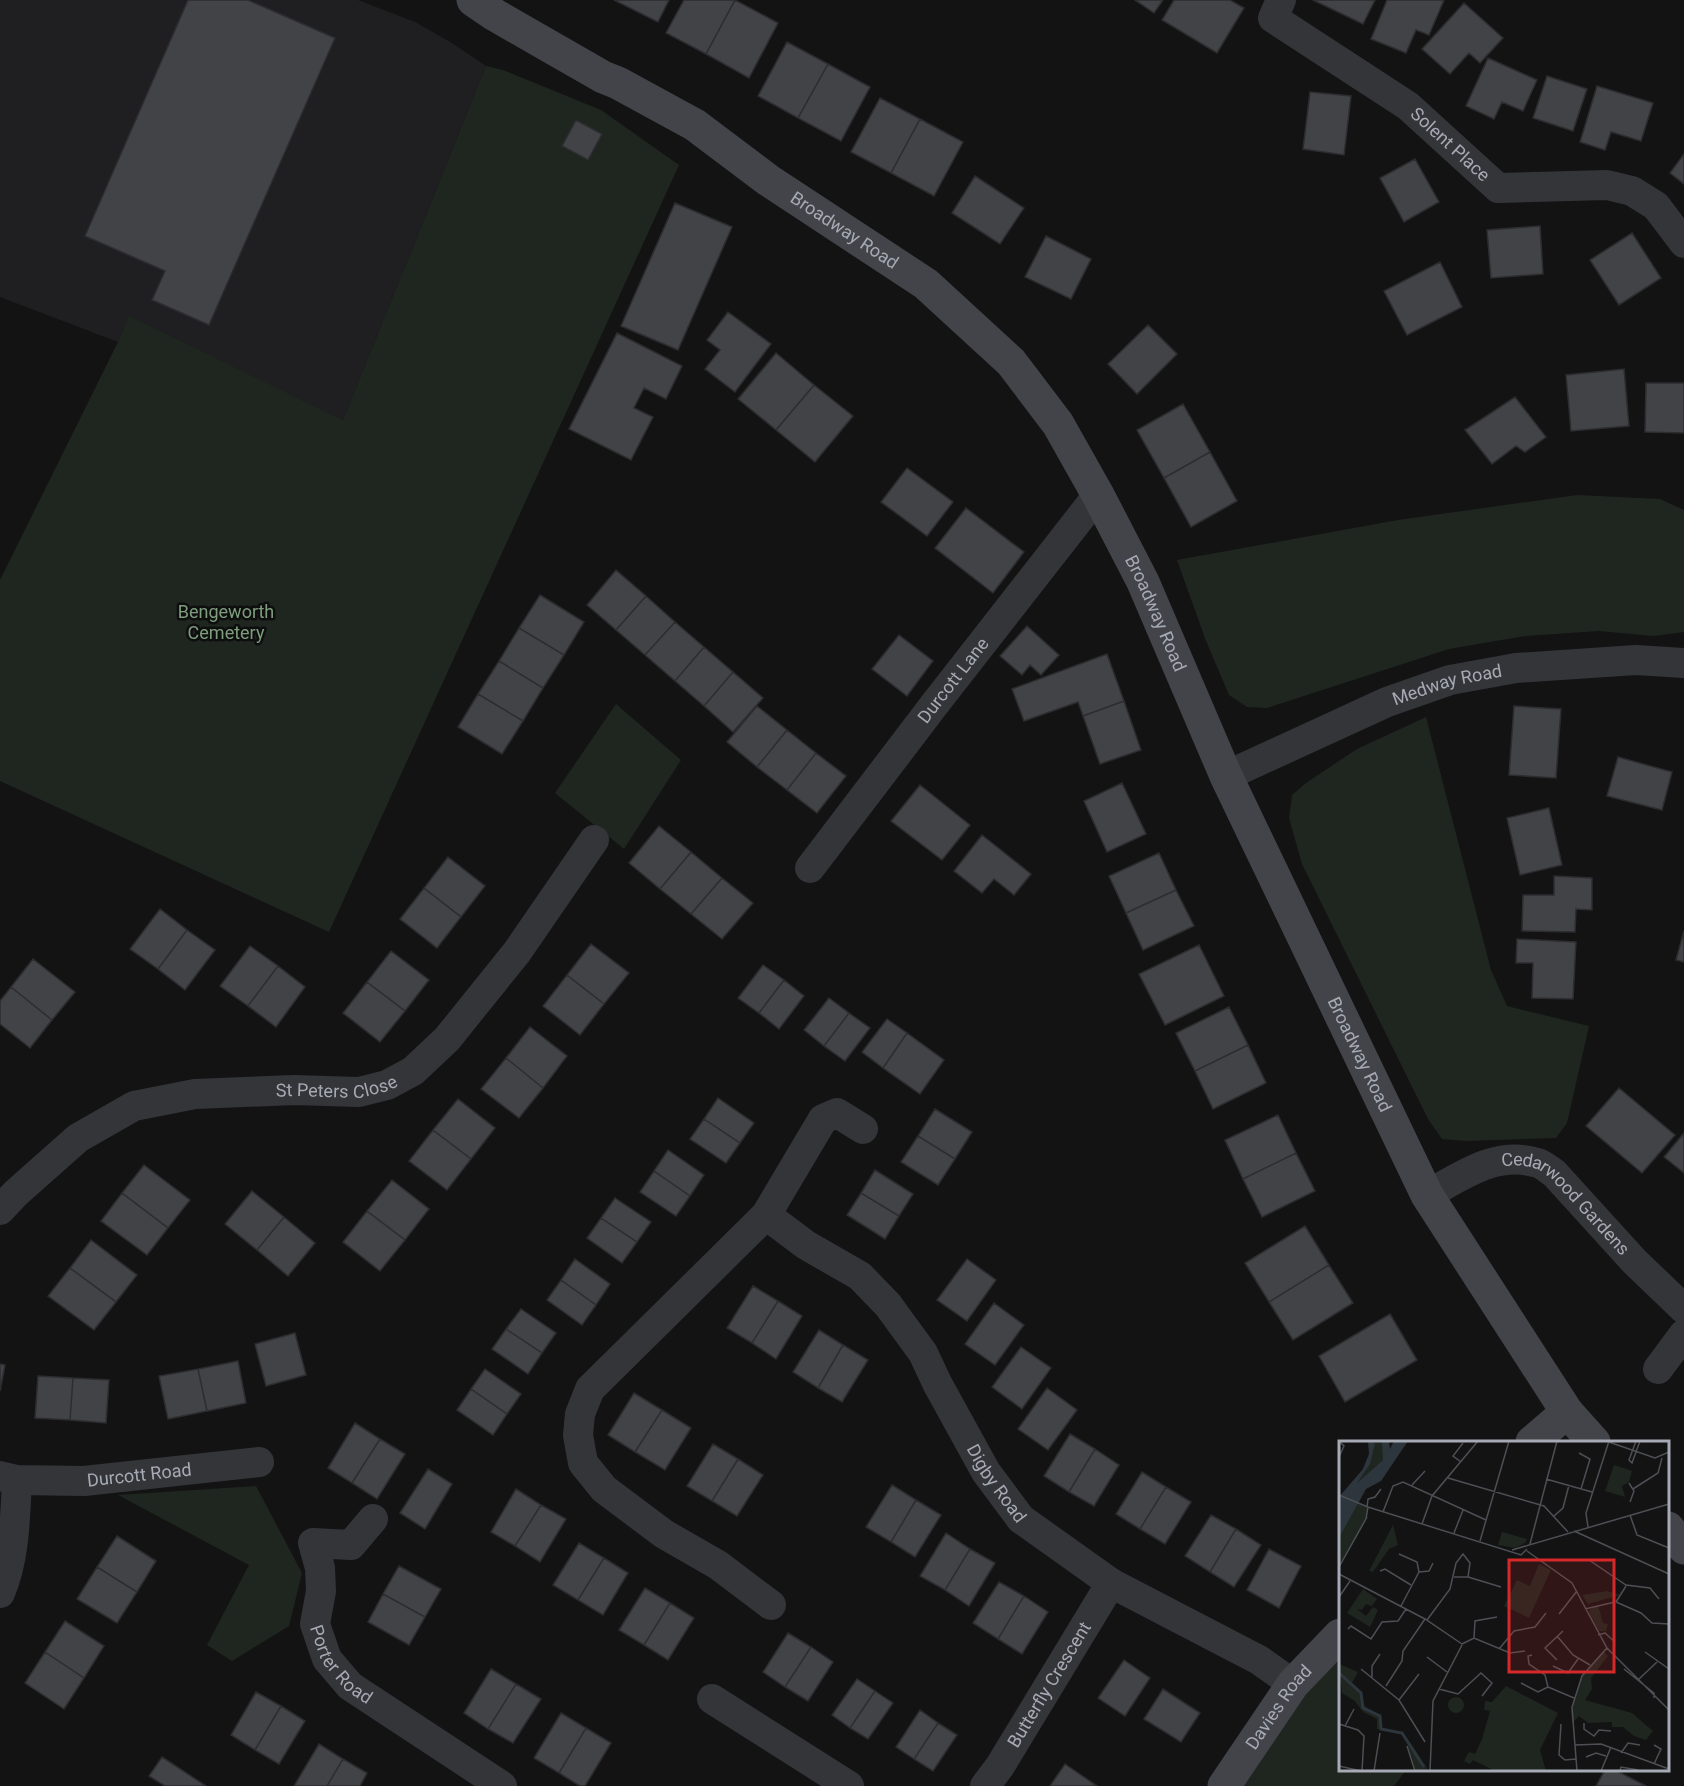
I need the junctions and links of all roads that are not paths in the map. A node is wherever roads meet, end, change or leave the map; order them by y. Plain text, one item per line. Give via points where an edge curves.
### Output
1 (473, 0) edge
2 (1281, 0) edge
3 (1684, 243) edge
4 (1098, 495) junction
5 (1684, 663) edge
6 (1226, 776) junction
7 (594, 840) dead end
8 (810, 868) dead end
9 (863, 1129) dead end
10 (1427, 1195) junction
11 (0, 1210) edge
12 (766, 1215) junction
13 (1684, 1309) edge
14 (1684, 1334) edge
15 (1658, 1369) dead end
16 (1568, 1412) junction
17 (1534, 1441) edge
18 (1592, 1441) edge
19 (259, 1462) dead end
20 (8, 1478) edge
21 (373, 1519) dead end
22 (1669, 1529) edge
23 (1684, 1548) edge
24 (1111, 1583) junction
25 (0, 1593) edge
26 (771, 1605) dead end
27 (1339, 1637) edge
28 (1293, 1684) junction
29 (712, 1699) dead end
30 (502, 1786) edge
31 (849, 1786) edge
32 (986, 1786) edge
33 (1224, 1786) edge

1 - 4 street, Broadway Road via 603,77 695,125 768,180 926,284 1011,362 1058,424
2 - 3 street, Solent Place via 1273,18 1408,106 1498,188 1607,185 1632,191 1656,206
4 - 6 street, Broadway Road via 1143,582
4 - 8 street, Durcott Lane
5 - 6 street, Medway Road via 1636,660 1516,668 1450,680 1387,702
6 - 10 street, Broadway Road
7 - 11 street, St Peters Close via 517,952 447,1039 413,1071 387,1085 359,1092 195,1094 134,1106 78,1138
9 - 12 street via 837,1113 823,1119
10 - 13 street, Cedarwood Gardens via 1482,1165 1511,1159 1539,1163 1554,1173
10 - 16 street, Broadway Road
12 - 24 street, Digby Road via 806,1245 860,1276 888,1305 923,1353 986,1472 1021,1519
12 - 26 street via 590,1389 580,1414 578,1435 583,1463 604,1489
14 - 15 street
16 - 17 street
16 - 18 street, Broadway Road
19 - 20 street, Durcott Road via 84,1481
20 - 25 street, Durcott Road via 14,1525
21 - 30 street, Porter Road via 351,1545 313,1543 321,1591 315,1624 327,1659 350,1686
22 - 23 street
24 - 28 street, Digby Road via 1259,1660
24 - 32 street, Butterfly Crescent
27 - 28 street, Davies Road
28 - 33 street, Davies Road
29 - 31 street

